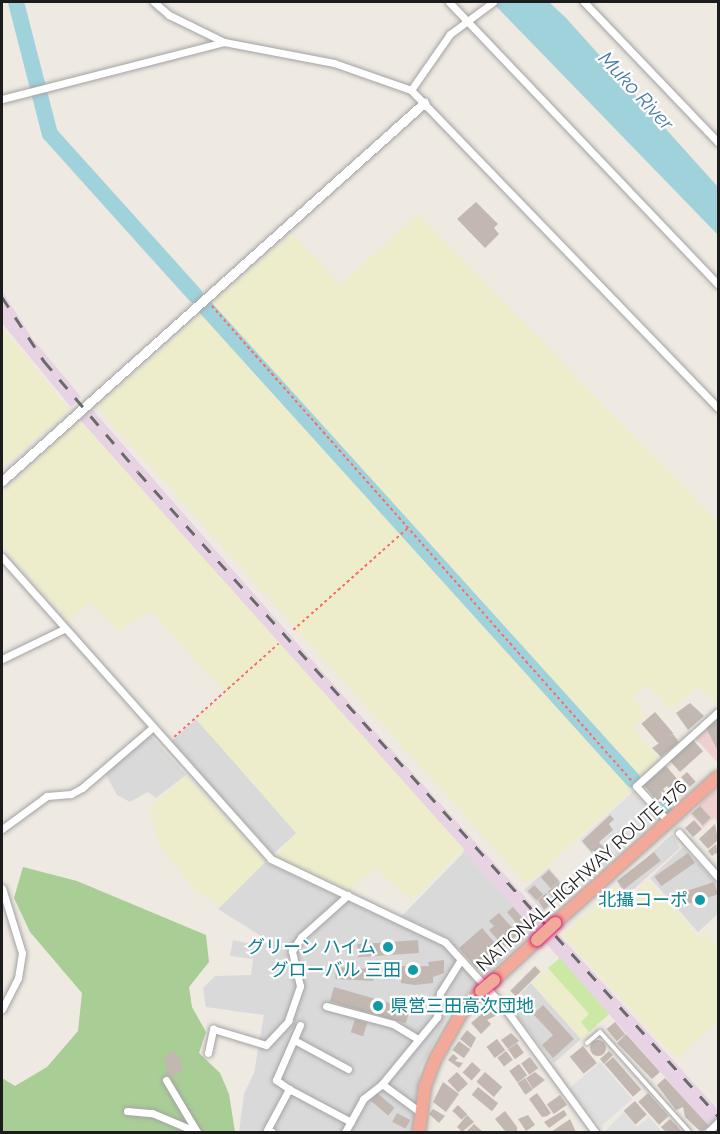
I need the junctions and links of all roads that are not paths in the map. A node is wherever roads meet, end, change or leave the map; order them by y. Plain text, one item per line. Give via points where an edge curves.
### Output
1 (154, 2) edge
2 (449, 2) edge
3 (493, 2) edge
4 (584, 2) edge
5 (471, 21) junction
6 (224, 42) junction
7 (411, 90) junction
8 (2, 99) edge
9 (424, 103) junction
10 (718, 142) edge
11 (718, 284) edge
12 (718, 408) edge
13 (2, 481) edge
14 (2, 556) edge
15 (64, 629) junction
16 (2, 659) edge
17 (718, 712) edge
18 (152, 728) junction
19 (718, 777) edge
20 (665, 818) dead end
21 (2, 829) edge
22 (679, 833) dead end
23 (718, 877) edge
24 (2, 888) edge
25 (348, 895) junction
26 (461, 960) junction
27 (326, 1006) dead end
28 (3, 1009) edge
29 (300, 1025) dead end
30 (418, 1039) junction
31 (296, 1041) junction
32 (587, 1043) dead end
33 (208, 1053) dead end
34 (348, 1069) dead end
35 (166, 1080) dead end
36 (382, 1084) junction
37 (289, 1089) junction
38 (127, 1111) dead end
39 (420, 1112) junction
40 (351, 1122) junction
41 (718, 1122) edge
42 (197, 1132) edge
43 (272, 1132) edge
44 (345, 1132) edge
45 (419, 1132) edge
46 (595, 1132) edge
47 (689, 1132) edge
48 (708, 1132) edge

1 - 6 street via 169,15
2 - 5 street
3 - 5 street
4 - 10 street
5 - 7 street via 450,34
5 - 11 street
6 - 7 street via 334,63
6 - 8 street
7 - 9 street
9 - 12 street
9 - 13 street
14 - 15 street
15 - 16 street
15 - 18 street
17 - 20 street via 636,786
18 - 21 street via 82,788 71,794 47,796
18 - 25 street via 271,859
19 - 39 highway, NATIONAL HIGHWAY ROUTE 176, bridge via 481,991 448,1034 425,1086
22 - 23 street
24 - 28 street via 21,953 18,978
25 - 26 street via 445,942
25 - 33 street via 301,937 292,951 300,987 288,1021 266,1046 213,1029
26 - 30 street via 440,993 437,1017
26 - 46 street via 504,1007
27 - 30 street via 393,1024
29 - 31 street
30 - 36 street
31 - 34 street
31 - 37 street via 276,1080
32 - 47 lane via 600,1032
35 - 42 street
36 - 39 street
36 - 40 street via 363,1099
37 - 40 street
37 - 43 street via 267,1130
38 - 42 street via 152,1113
39 - 45 highway, NATIONAL HIGHWAY ROUTE 176
40 - 44 street
41 - 48 street

